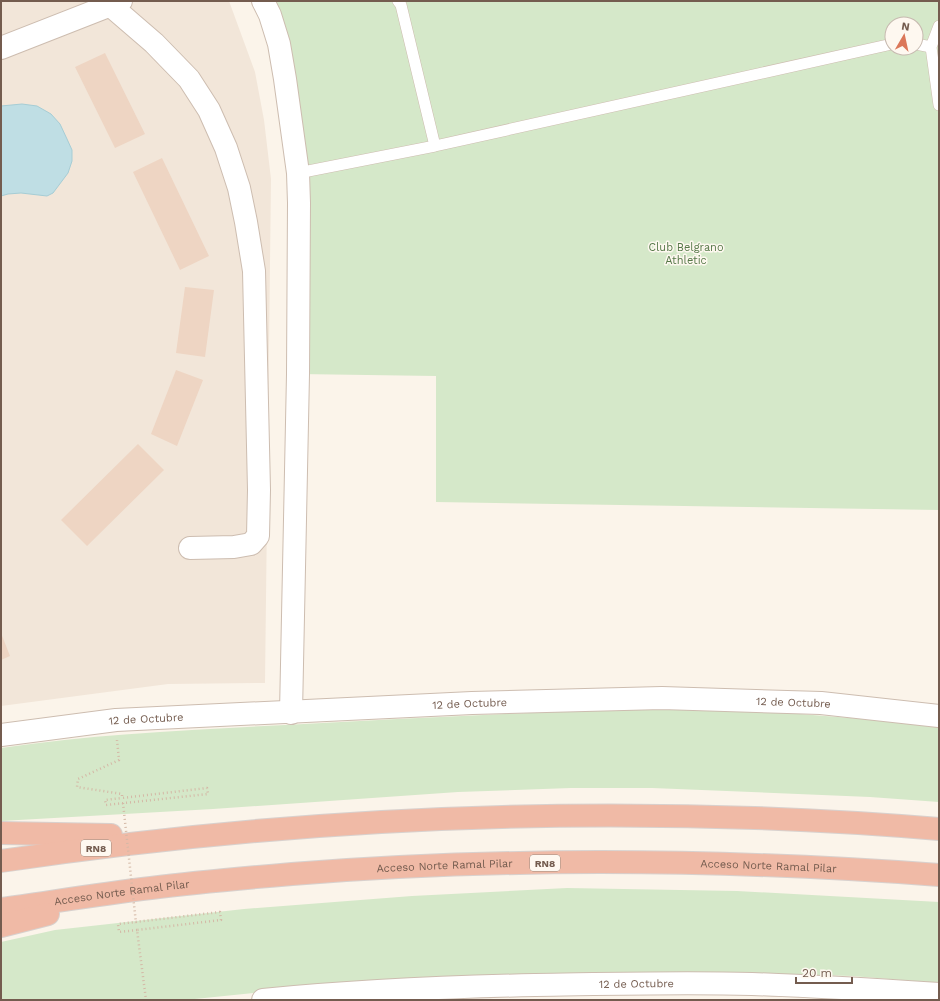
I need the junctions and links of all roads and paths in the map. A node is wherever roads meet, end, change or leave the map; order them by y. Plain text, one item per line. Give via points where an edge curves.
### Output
1 (264, 1) edge
2 (398, 1) edge
3 (116, 3) edge
4 (939, 26) edge
5 (884, 46) edge
6 (924, 46) edge
7 (1, 48) edge
8 (931, 48) junction
9 (939, 105) edge
10 (435, 146) junction
11 (298, 173) junction
12 (190, 548) dead end
13 (290, 712) junction
14 (939, 716) edge
15 (116, 720) junction
16 (1, 735) edge
17 (122, 798) junction
18 (123, 803) junction
19 (939, 829) edge
20 (1, 833) edge
21 (192, 837) junction
22 (1, 861) edge
23 (939, 875) edge
24 (152, 887) junction
25 (1, 909) edge
26 (136, 923) junction
27 (1, 926) edge
28 (137, 930) junction
29 (939, 994) edge
30 (146, 1000) edge
31 (263, 1000) edge

1 - 11 street via 279,44 286,79
2 - 10 lane
3 - 7 street
3 - 12 street via 189,79 209,110 226,148 239,188 254,271 258,536 251,544 234,547
4 - 8 lane
5 - 10 lane
6 - 8 lane
8 - 9 lane
10 - 11 lane
11 - 13 street via 298,382
13 - 14 street, 12 de Octubre via 472,703 662,698 821,703
13 - 15 street, 12 de Octubre
15 - 16 street, 12 de Octubre
15 - 17 path via 119,760 78,780 77,787 122,794
17 - 18 path via 105,800 106,805
17 - 18 path via 207,788 208,794
18 - 26 path, bridge
19 - 21 highway, RN8 via 742,817 604,815 329,825
20 - 21 highway
21 - 22 highway, RN8
23 - 24 highway, Acceso Norte Ramal Pilar / RN8 via 715,863 566,862 308,873
24 - 25 highway, Acceso Norte Ramal Pilar / RN8
24 - 27 highway
26 - 28 path via 118,924 119,932
26 - 28 path via 220,912 221,920
28 - 30 path
29 - 31 street, 12 de Octubre via 750,984 621,983 430,988

